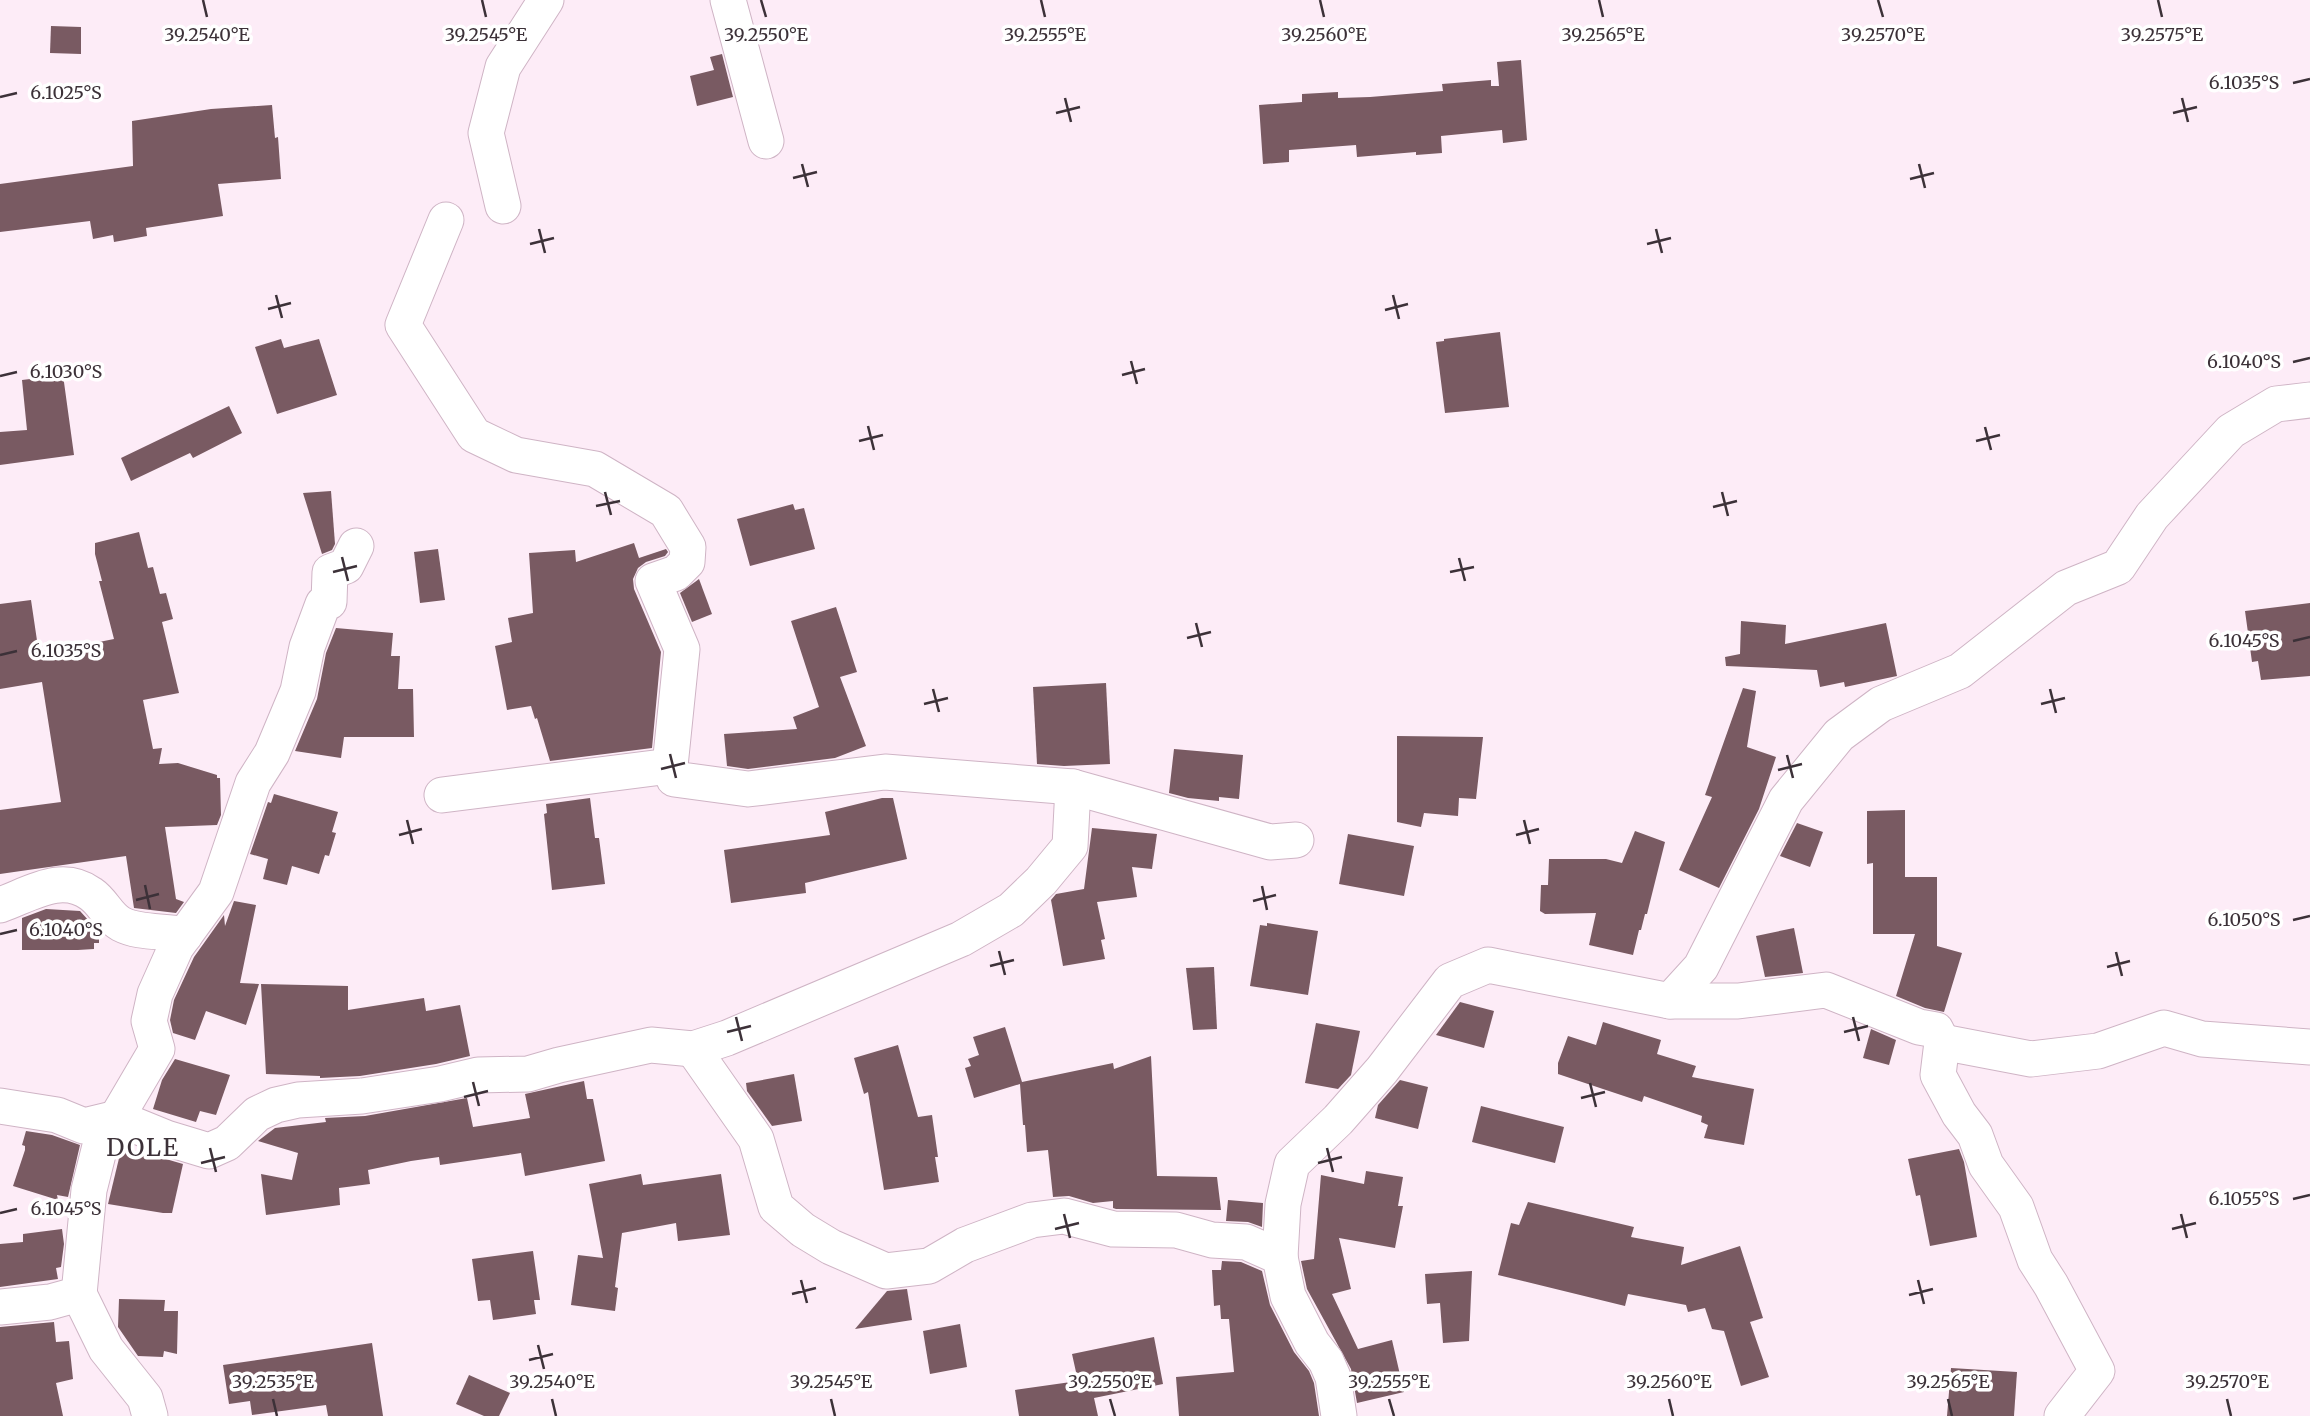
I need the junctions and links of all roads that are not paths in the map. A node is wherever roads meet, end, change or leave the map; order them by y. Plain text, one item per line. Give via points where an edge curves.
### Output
1 (546, 0) edge
2 (728, 0) edge
3 (766, 141) dead end
4 (503, 206) dead end
5 (446, 220) dead end
6 (2310, 400) edge
7 (356, 546) dead end
8 (670, 766) junction
9 (1073, 787) junction
10 (442, 795) dead end
11 (1296, 839) dead end
12 (0, 905) edge
13 (185, 935) junction
14 (1670, 1001) junction
15 (1942, 1042) junction
16 (2310, 1047) edge
17 (693, 1049) junction
18 (0, 1106) edge
19 (117, 1118) junction
20 (1280, 1257) junction
21 (79, 1294) junction
22 (0, 1307) edge
23 (150, 1416) edge
24 (1339, 1416) edge
25 (2062, 1416) edge

1 - 4 street via 503,66 486,133
2 - 3 street
5 - 8 street via 402,326 474,435 516,454 595,469 666,512 688,547 687,562 677,573 653,581 682,649
6 - 14 street via 2276,404 2231,431 2152,516 2118,567 2066,587 1960,671 1881,704 1839,735 1786,800 1701,967
7 - 13 street via 346,566 330,572 329,601 323,604 307,647 298,691 272,753 253,783 216,892
8 - 9 street via 674,779 748,789 885,772
8 - 10 street
9 - 11 street via 1270,842
9 - 17 street via 1070,846 1011,909 961,939
12 - 13 street via 35,890 74,885 93,894 122,925
13 - 19 street via 155,994 149,1021 157,1049
14 - 15 street via 1738,1001 1826,990 1936,1030
14 - 20 street via 1488,965 1450,981 1382,1070 1292,1164 1283,1204
15 - 16 street via 2031,1059 2098,1051 2164,1028 2202,1039
15 - 25 street via 1938,1074 1975,1135 1986,1165 2016,1208 2035,1260 2097,1371
17 - 19 street via 651,1045 528,1074 478,1075 362,1096 298,1100 257,1114 227,1143 209,1151
17 - 20 street via 756,1139 776,1208 831,1247 886,1271 929,1266 965,1245 1032,1220 1064,1216 1113,1229 1177,1230 1212,1240 1246,1242
18 - 19 street via 57,1115 84,1126
19 - 21 street via 100,1146 89,1190
20 - 24 street via 1289,1296 1333,1377
21 - 22 street
21 - 23 street via 106,1349 145,1398

